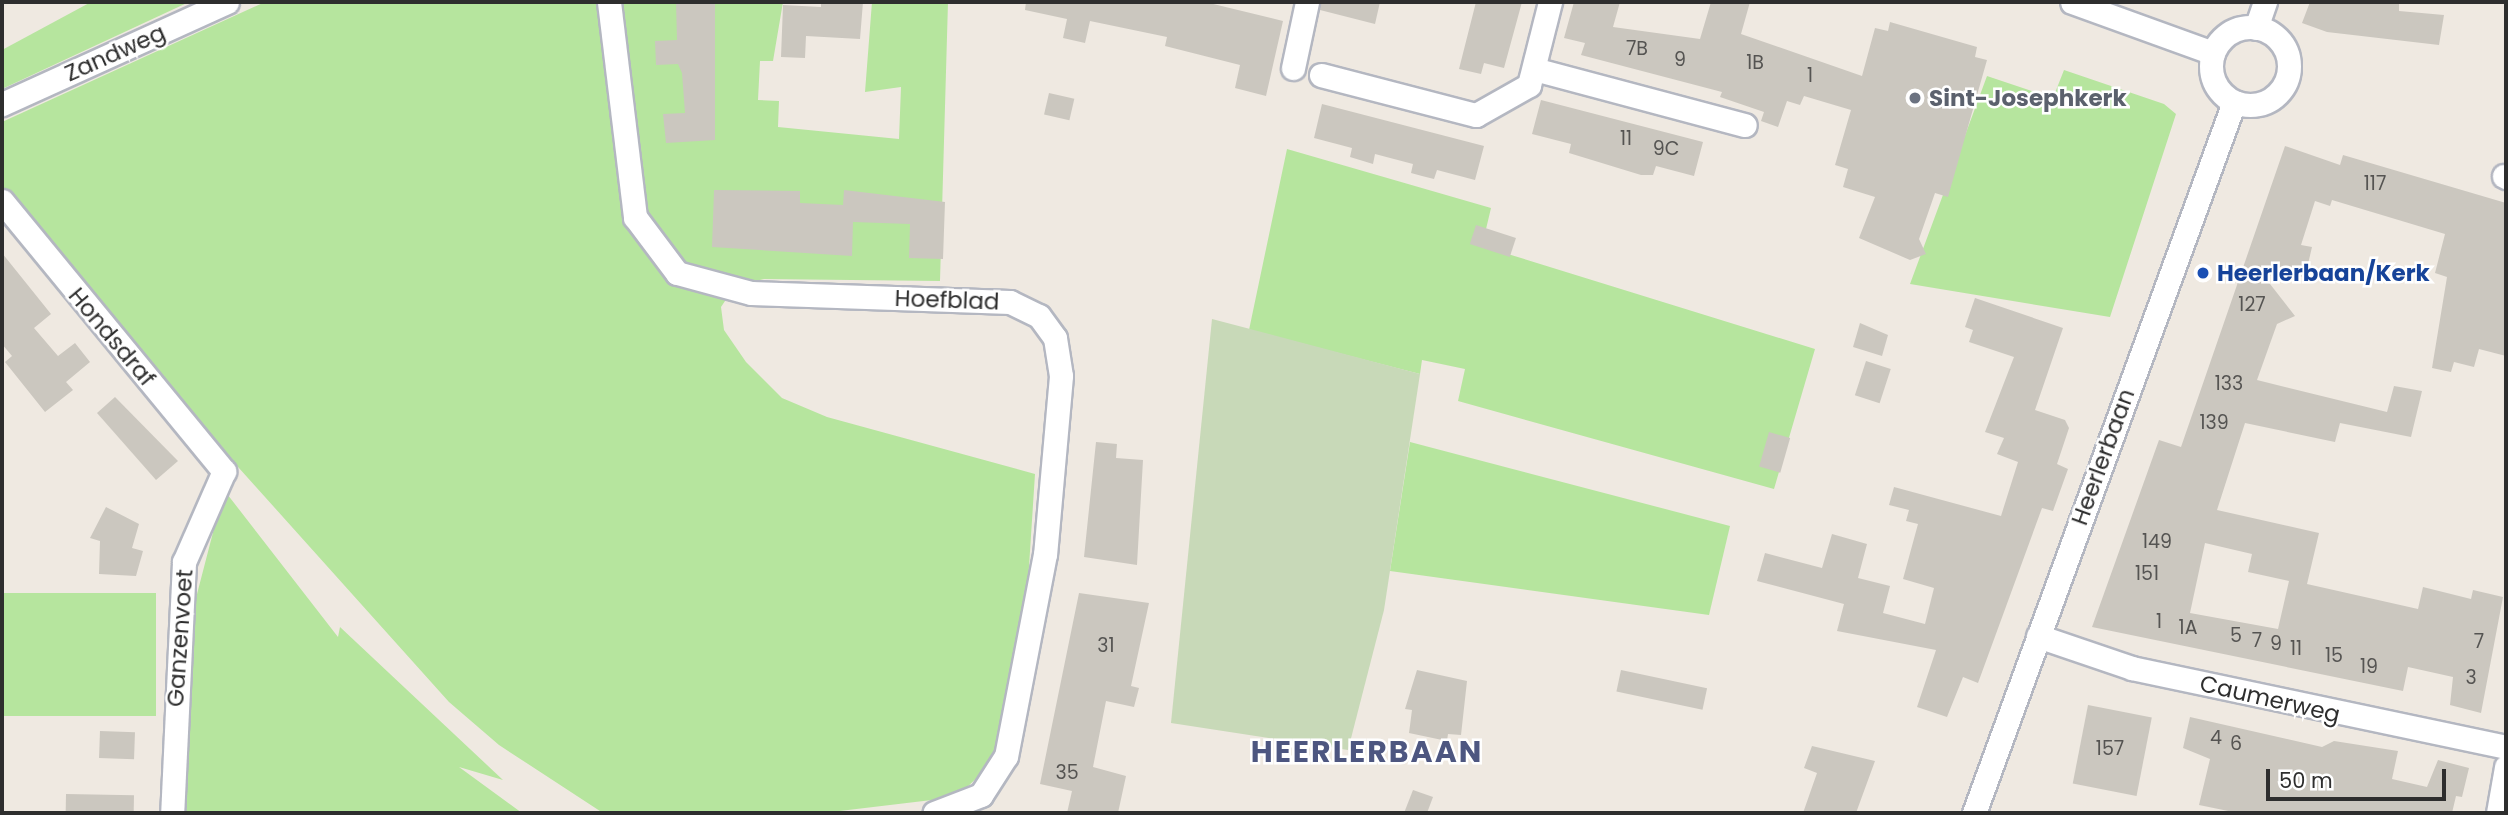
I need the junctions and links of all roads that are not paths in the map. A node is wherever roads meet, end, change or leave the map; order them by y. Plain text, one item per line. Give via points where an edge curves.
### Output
1 (228, 2) edge
2 (609, 2) edge
3 (1307, 2) edge
4 (1550, 2) edge
5 (2072, 2) edge
6 (2265, 2) edge
7 (2256, 28) junction
8 (2213, 53) junction
9 (1293, 68) dead end
10 (1534, 69) junction
11 (1321, 75) dead end
12 (2234, 102) junction
13 (2, 104) edge
14 (1745, 125) dead end
15 (2, 201) edge
16 (224, 471) joint
17 (2038, 636) junction
18 (2506, 747) edge
19 (2506, 767) edge
20 (172, 813) edge
21 (934, 813) edge
22 (1974, 813) edge
23 (2498, 813) edge

1 - 13 street, Zandweg
2 - 21 street, Hoefblad via 635,217 677,273 751,293 1010,302 1039,316 1055,338 1061,376 1045,554 1006,756 981,794
3 - 9 street
4 - 10 street
5 - 8 street
6 - 7 street
7 - 8 street via 2230,33
7 - 12 street via 2285,50 2286,79 2261,103
8 - 12 street via 2212,76
10 - 11 street via 1529,85 1476,115
10 - 14 street
12 - 17 street, Heerlerbaan
15 - 16 street, Hondsdraf
16 - 20 street, Ganzenvoet via 184,562
17 - 18 street, Caumerweg via 2132,668
17 - 22 street, Heerlerbaan
19 - 23 street

